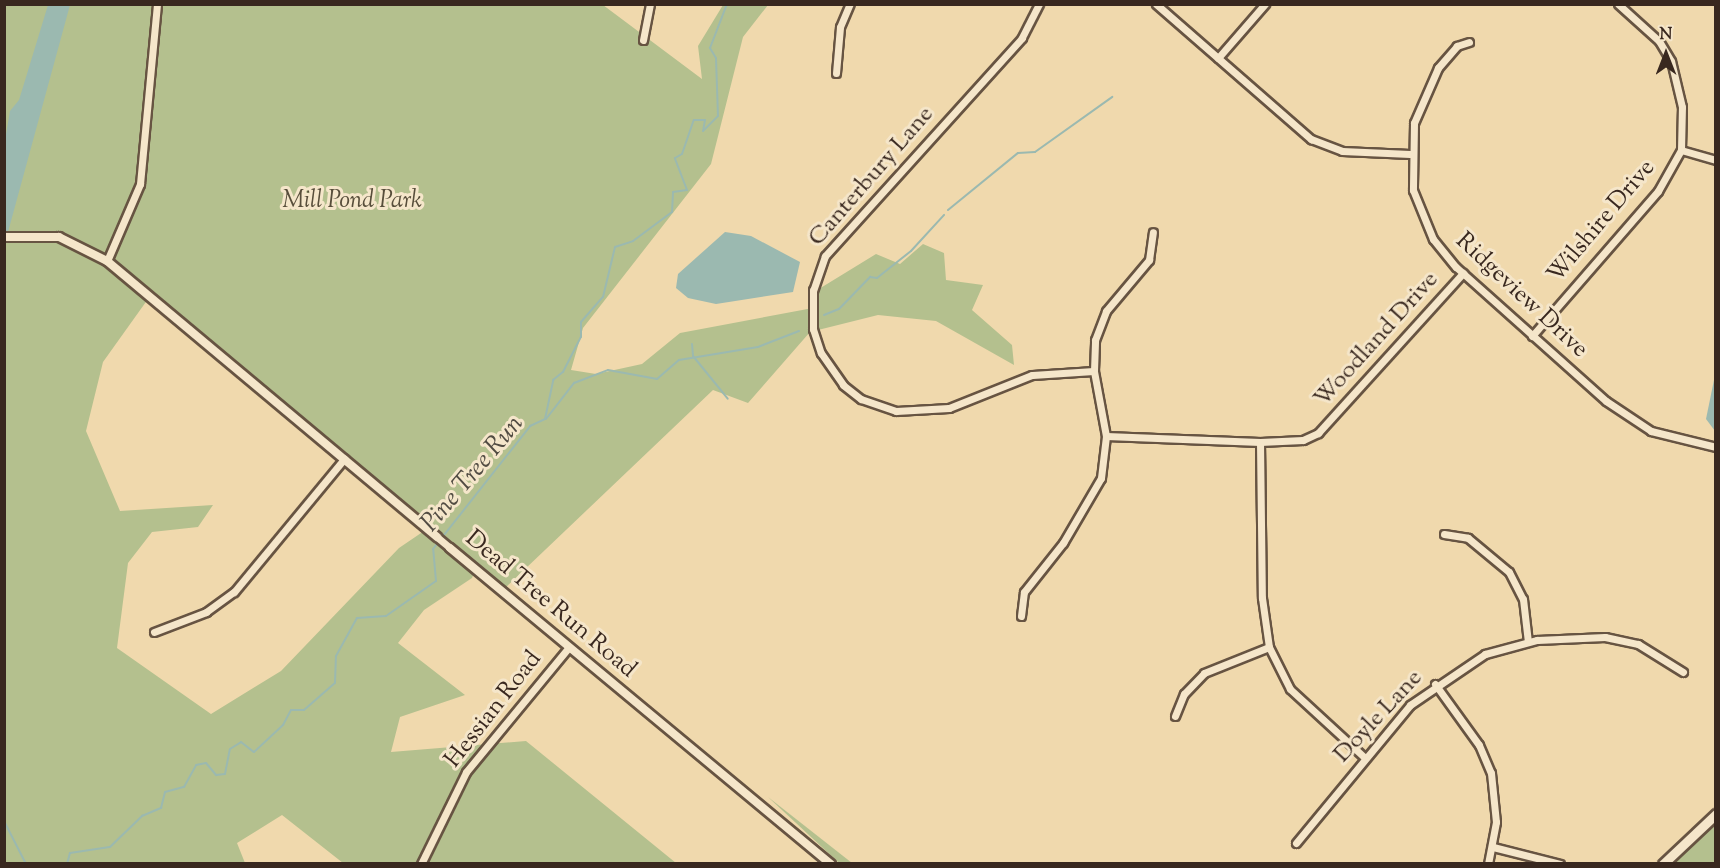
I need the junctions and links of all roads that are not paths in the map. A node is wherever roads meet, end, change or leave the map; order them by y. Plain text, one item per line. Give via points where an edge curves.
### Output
1 (157, 4) edge
2 (650, 4) edge
3 (850, 4) edge
4 (1039, 4) edge
5 (1156, 4) edge
6 (1265, 4) edge
7 (1618, 4) edge
8 (643, 40) dead end
9 (1469, 42) dead end
10 (1218, 58) junction
11 (836, 73) dead end
12 (1681, 150) junction
13 (1410, 154) junction
14 (1716, 160) edge
15 (1153, 232) dead end
16 (7, 237) edge
17 (107, 261) junction
18 (1463, 273) junction
19 (1532, 336) junction
20 (1094, 370) junction
21 (1106, 436) junction
22 (1260, 442) junction
23 (1716, 447) edge
24 (344, 459) junction
25 (1444, 534) dead end
26 (437, 537) joint
27 (450, 548) joint
28 (1021, 616) dead end
29 (154, 632) dead end
30 (1528, 642) junction
31 (569, 647) junction
32 (1269, 647) junction
33 (1683, 672) dead end
34 (1435, 684) junction
35 (1175, 716) dead end
36 (1365, 758) junction
37 (1716, 814) edge
38 (1296, 843) dead end
39 (1493, 847) junction
40 (421, 864) edge
41 (831, 864) edge
42 (1488, 864) edge
43 (1560, 864) edge
44 (1663, 864) edge

1 - 17 street via 140,184
2 - 8 street
3 - 11 street via 840,27
4 - 20 street, Canterbury Lane via 1022,38 825,256 813,291 813,329 821,353 843,385 861,399 896,411 949,408 1032,375
5 - 10 street
6 - 10 street
7 - 12 street, Wilshire Drive via 1659,41 1671,61 1682,107
9 - 13 street, Ridgeview Drive via 1457,46 1437,68 1419,103
10 - 13 street via 1311,139 1342,151
12 - 14 street
12 - 19 street, Wilshire Drive via 1658,191
13 - 18 street, Ridgeview Drive via 1418,211
15 - 20 street via 1149,260 1100,325
16 - 17 street, Dead Tree Run Road via 59,237
17 - 24 street, Dead Tree Run Road
18 - 19 street, Ridgeview Drive
18 - 22 street, Woodland Drive via 1335,421 1303,440
19 - 23 street, Ridgeview Drive via 1638,424
20 - 21 street
21 - 22 street, Woodland Drive
21 - 28 street via 1096,491 1024,592
22 - 32 street via 1262,598
24 - 26 street, Dead Tree Run Road
24 - 29 street via 234,592 206,612
25 - 30 street via 1468,538 1509,572 1523,599
26 - 27 street, Dead Tree Run Road
27 - 31 street, Dead Tree Run Road
30 - 33 street, Doyle Lane via 1622,639
30 - 34 street, Doyle Lane via 1485,654
31 - 40 street, Hessian Road via 466,772
31 - 41 street, Dead Tree Run Road
32 - 35 street via 1204,673 1184,694
32 - 36 street via 1307,708
34 - 36 street, Doyle Lane
34 - 39 street via 1479,745 1491,773 1496,804
36 - 38 street, Doyle Lane
37 - 44 main road
39 - 42 street
39 - 43 street

